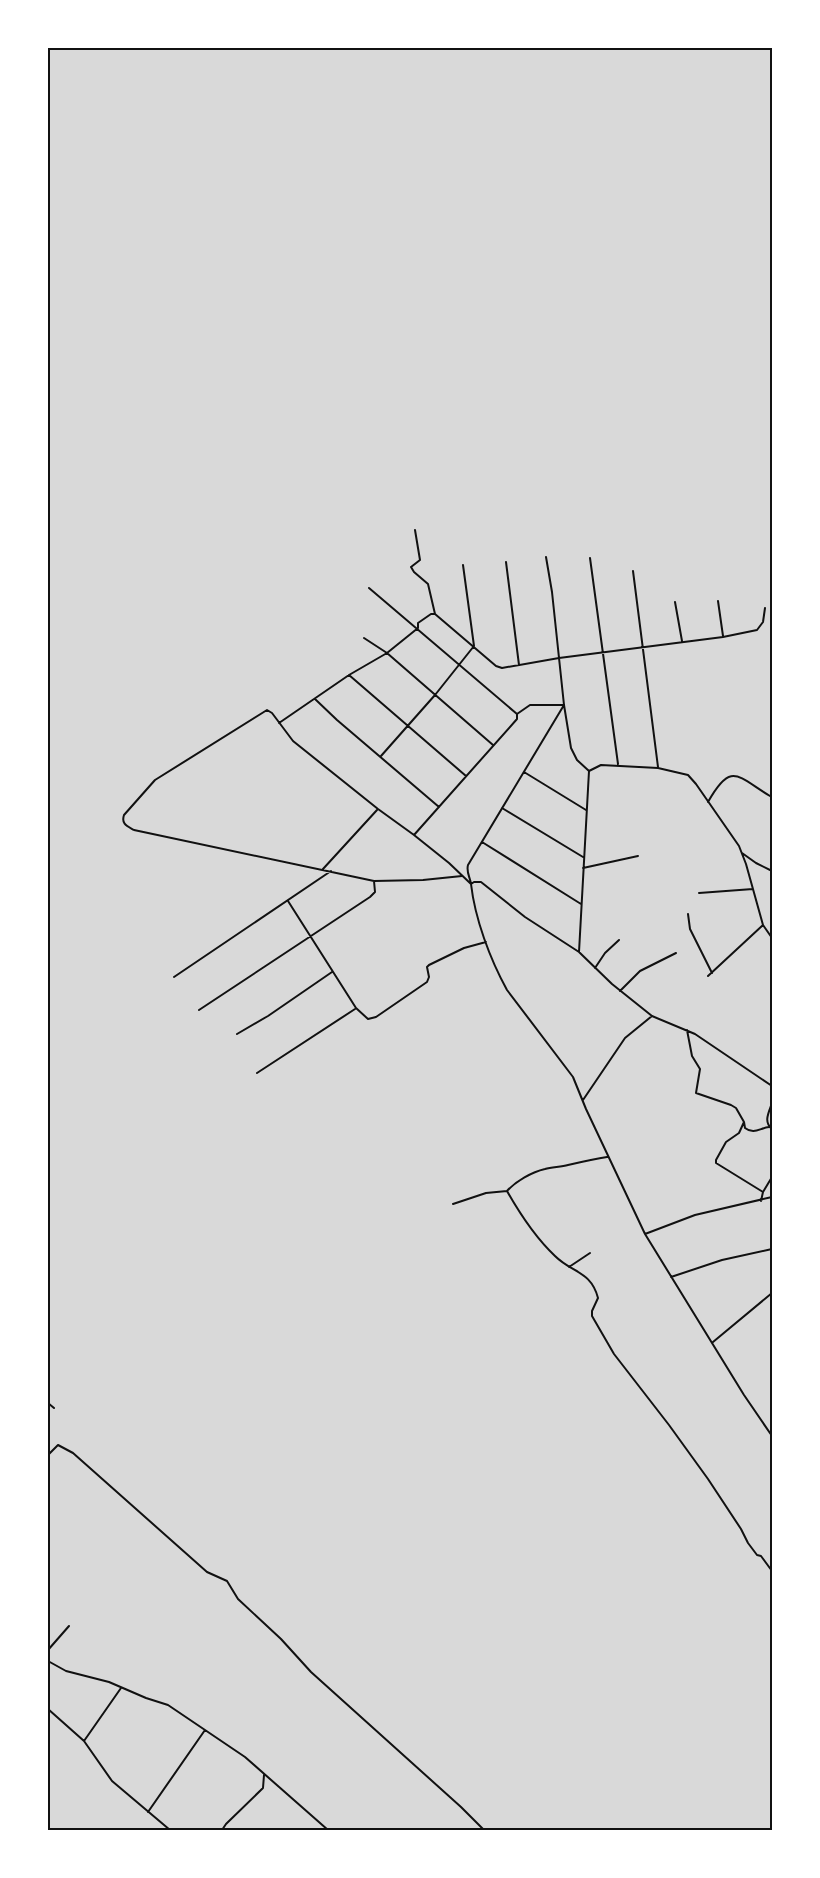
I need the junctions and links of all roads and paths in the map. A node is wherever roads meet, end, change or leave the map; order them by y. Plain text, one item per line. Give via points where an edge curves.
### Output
1 (416, 530) dead end
2 (546, 557) dead end
3 (590, 558) dead end
4 (506, 562) dead end
5 (463, 566) dead end
6 (633, 571) dead end
7 (370, 588) dead end
8 (718, 601) dead end
9 (675, 602) dead end
10 (765, 608) dead end
11 (435, 614) junction
12 (418, 628) junction
13 (723, 636) junction
14 (364, 638) dead end
15 (682, 642) junction
16 (474, 646) junction
17 (644, 646) junction
18 (603, 652) junction
19 (387, 653) junction
20 (559, 658) junction
21 (460, 665) junction
22 (519, 665) junction
23 (349, 675) junction
24 (435, 695) junction
25 (315, 699) junction
26 (564, 704) junction
27 (517, 714) junction
28 (279, 722) junction
29 (406, 726) junction
30 (493, 745) junction
31 (380, 756) junction
32 (618, 765) junction
33 (658, 768) junction
34 (589, 771) junction
35 (524, 772) junction
36 (466, 776) junction
37 (770, 796) dead end
38 (708, 802) junction
39 (439, 807) junction
40 (502, 808) junction
41 (378, 809) junction
42 (586, 810) junction
43 (414, 835) junction
44 (482, 842) junction
45 (742, 853) junction
46 (638, 856) dead end
47 (584, 858) junction
48 (584, 868) junction
49 (323, 869) junction
50 (772, 870) edge
51 (331, 871) junction
52 (462, 876) junction
53 (374, 881) junction
54 (471, 884) junction
55 (753, 889) junction
56 (772, 891) edge
57 (699, 893) dead end
58 (772, 900) edge
59 (288, 901) junction
60 (581, 904) junction
61 (688, 914) dead end
62 (763, 925) junction
63 (310, 937) junction
64 (772, 938) edge
65 (619, 940) dead end
66 (486, 942) junction
67 (580, 952) junction
68 (676, 953) dead end
69 (595, 968) junction
70 (332, 972) junction
71 (712, 973) junction
72 (708, 976) dead end
73 (174, 977) dead end
74 (620, 991) junction
75 (356, 1008) junction
76 (199, 1010) dead end
77 (652, 1016) junction
78 (687, 1030) junction
79 (237, 1034) dead end
80 (257, 1073) dead end
81 (772, 1086) edge
82 (582, 1100) junction
83 (772, 1103) edge
84 (744, 1122) junction
85 (769, 1127) junction
86 (772, 1129) edge
87 (608, 1156) junction
88 (772, 1177) edge
89 (507, 1191) junction
90 (764, 1192) junction
91 (772, 1197) edge
92 (761, 1201) junction
93 (453, 1204) dead end
94 (645, 1234) junction
95 (772, 1249) edge
96 (590, 1253) dead end
97 (569, 1267) junction
98 (671, 1277) junction
99 (772, 1295) edge
100 (713, 1342) junction
101 (48, 1403) edge
102 (54, 1408) dead end
103 (772, 1436) edge
104 (48, 1454) edge
105 (772, 1571) edge
106 (69, 1626) dead end
107 (48, 1650) edge
108 (48, 1661) edge
109 (121, 1688) junction
110 (48, 1709) edge
111 (206, 1729) junction
112 (84, 1741) junction
113 (264, 1774) junction
114 (148, 1812) junction
115 (170, 1830) edge
116 (222, 1830) edge
117 (328, 1830) edge
118 (484, 1830) edge

1 - 11 street via 420,560 411,567 428,584
2 - 20 street
3 - 18 street
4 - 22 street
5 - 16 street
6 - 17 street
7 - 12 street
8 - 13 street
9 - 15 street
10 - 13 street via 763,622 757,630
11 - 12 street via 418,623
11 - 16 street
12 - 19 street
12 - 21 street
13 - 15 street
14 - 19 street
15 - 17 street
16 - 21 street
16 - 22 street via 499,667
17 - 18 street
17 - 33 street
18 - 20 street
18 - 32 street
19 - 23 street
19 - 24 street
20 - 22 street
20 - 26 street
21 - 24 street
21 - 27 street
23 - 25 street
23 - 29 street
24 - 29 street
24 - 30 street
25 - 28 street
25 - 31 street
26 - 27 street via 530,705
26 - 34 street via 574,755
26 - 35 street
27 - 30 street
28 - 41 street via 293,741
28 - 49 street via 270,711 265,711 155,780 124,815 124,824 134,830
29 - 31 street
29 - 36 street
30 - 36 street
31 - 39 street
32 - 33 street
32 - 34 street via 597,766
33 - 38 street via 688,775
34 - 42 street
35 - 40 street
35 - 42 street
36 - 39 street
37 - 38 street via 731,775 719,783
38 - 45 street
39 - 43 street
40 - 44 street
40 - 47 street
41 - 43 street
41 - 49 street
42 - 47 street
43 - 52 street
44 - 54 street via 467,868
44 - 60 street
45 - 50 street
45 - 55 street
46 - 48 street
47 - 48 street
48 - 60 street
49 - 51 street
51 - 53 street
51 - 59 street
52 - 53 street
52 - 54 street
53 - 63 street via 373,895
54 - 66 street
54 - 67 street via 481,882 525,917
55 - 57 street
55 - 62 street
56 - 58 street
59 - 63 street
59 - 73 street
60 - 67 street
61 - 71 street via 690,930
62 - 64 street
62 - 71 street
63 - 70 street
63 - 76 street
65 - 69 street
66 - 75 street via 464,948 429,965 427,982 376,1017 368,1019
66 - 82 street via 507,990 573,1076
67 - 69 street
68 - 74 street via 640,971
69 - 74 street
70 - 75 street
70 - 79 street
71 - 72 street
74 - 77 street
75 - 80 street
77 - 78 street
77 - 82 street via 625,1038
78 - 81 street
78 - 84 street via 692,1056 700,1070 696,1093 736,1108
82 - 87 street
83 - 85 street via 767,1118
84 - 85 street via 750,1131
84 - 90 street via 739,1132 726,1142 716,1162
85 - 86 street
87 - 89 street via 546,1168
87 - 94 street
88 - 90 street
89 - 93 street via 486,1193
89 - 97 street via 544,1245
90 - 92 street
91 - 92 street
92 - 94 street via 695,1215
94 - 98 street
95 - 98 street via 722,1260
96 - 97 street
97 - 105 street via 585,1275 593,1285 598,1298 592,1316 614,1354 708,1479 748,1543
98 - 100 street
99 - 100 street
100 - 103 street
101 - 102 street
104 - 118 street via 58,1445 73,1453 207,1572 227,1582 241,1603 311,1672
106 - 107 street
108 - 109 street via 66,1671
109 - 111 street via 168,1705
109 - 112 street
110 - 112 street
111 - 113 street via 232,1746
111 - 114 street
112 - 114 street via 112,1781
113 - 116 street via 263,1788
113 - 117 street
114 - 115 street

